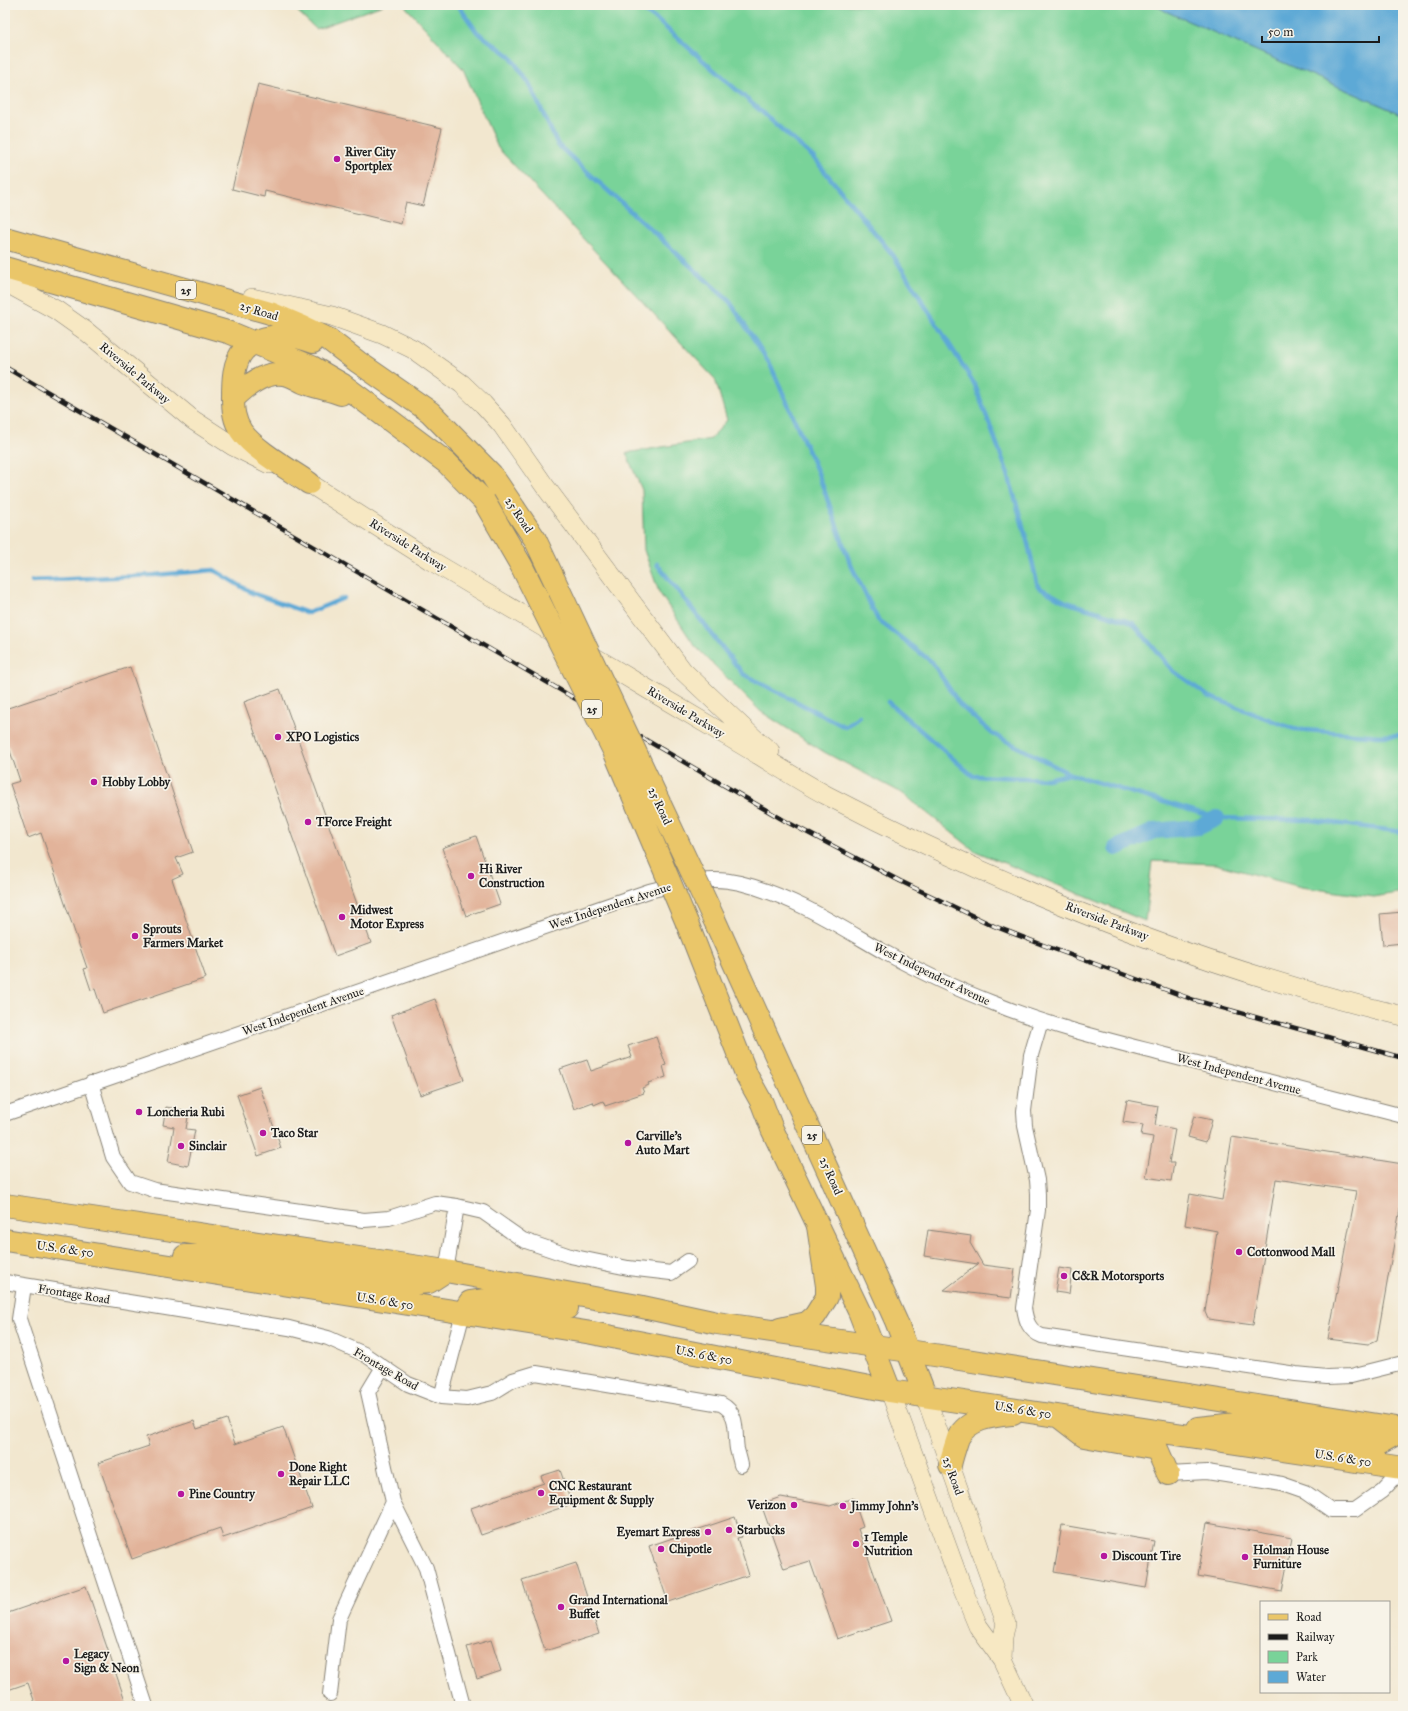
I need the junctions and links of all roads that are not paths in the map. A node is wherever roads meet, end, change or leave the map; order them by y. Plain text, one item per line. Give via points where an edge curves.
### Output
1 (5, 238) edge
2 (5, 268) edge
3 (5, 282) edge
4 (155, 282) junction
5 (255, 344) junction
6 (358, 362) junction
7 (233, 399) junction
8 (382, 414) junction
9 (309, 483) junction
10 (823, 793) junction
11 (1403, 1016) edge
12 (1041, 1021) junction
13 (91, 1083) junction
14 (5, 1114) edge
15 (1403, 1116) edge
16 (5, 1206) edge
17 (457, 1206) junction
18 (818, 1226) junction
19 (5, 1240) edge
20 (126, 1258) junction
21 (688, 1261) dead end
22 (446, 1271) junction
23 (5, 1282) edge
24 (24, 1286) junction
25 (638, 1306) junction
26 (463, 1313) junction
27 (717, 1323) junction
28 (873, 1346) junction
29 (909, 1351) junction
30 (1403, 1363) edge
31 (383, 1367) junction
32 (890, 1390) junction
33 (925, 1395) junction
34 (441, 1397) junction
35 (1036, 1412) junction
36 (1057, 1415) junction
37 (1403, 1430) edge
38 (1165, 1431) junction
39 (741, 1465) dead end
40 (950, 1465) junction
41 (1403, 1468) edge
42 (1168, 1474) joint
43 (394, 1502) junction
44 (1002, 1659) junction
45 (330, 1694) dead end
46 (146, 1706) edge
47 (463, 1706) edge
48 (1024, 1706) edge

1 - 4 main road, 25 Road / 25
2 - 5 main road, 25 Road / 25 via 231,333
3 - 9 main road, Riverside Parkway via 56,310 87,332 152,388 206,429 233,446
4 - 6 main road, 25 Road / 25 via 277,316 328,339
4 - 10 main road, Riverside Parkway via 253,298 332,316 413,349 462,384 502,425 683,671 756,740
5 - 6 main road via 272,336 289,335 305,338
5 - 7 main road via 244,350 236,364
5 - 8 main road, 25 Road / 25 via 312,367 343,385
6 - 29 main road, 25 Road / 25, bridge via 430,412 491,474 535,539 714,919
7 - 8 main road via 246,386 259,379 287,375 340,394
7 - 9 main road via 236,421 251,442
8 - 18 main road, 25 Road / 25, bridge via 447,463 484,501 521,565 615,753 687,923 747,1076 762,1102
9 - 10 main road, Riverside Parkway via 430,560
10 - 11 main road, Riverside Parkway via 975,868 1090,916 1289,985
12 - 13 street, West Independent Avenue via 952,986 785,897 738,882 711,880 649,891
12 - 15 street, West Independent Avenue
12 - 30 street via 1031,1055 1024,1111 1038,1194 1024,1308 1032,1330 1042,1336 1327,1377 1351,1376
13 - 14 street, West Independent Avenue
13 - 17 street via 113,1157 130,1182 154,1190 364,1220 389,1218 435,1203
16 - 22 main road
17 - 21 street via 483,1212 523,1240 570,1256 628,1268 671,1273
17 - 22 street
18 - 27 main road via 827,1297 815,1316 807,1323 781,1329
18 - 28 main road, 25 Road / 25
19 - 20 main road, U.S. 6 & 50
20 - 22 main road via 197,1256 245,1260 396,1285 429,1282
20 - 26 main road, U.S. 6 & 50
22 - 25 main road
23 - 24 street, Frontage Road
24 - 31 street, Frontage Road via 289,1328 328,1338 364,1354
24 - 46 street via 19,1319
25 - 26 main road via 595,1312 485,1299 470,1302
25 - 27 main road
26 - 32 main road, U.S. 6 & 50 via 592,1333
26 - 34 street
27 - 28 main road
28 - 29 main road
28 - 32 main road, 25 Road / 25
29 - 33 main road, 25 Road / 25
29 - 37 main road
31 - 34 street, Frontage Road via 408,1384
31 - 43 street via 368,1392
32 - 33 main road, U.S. 6 & 50
32 - 44 main road, 25 Road / 25 via 978,1626
33 - 35 main road, U.S. 6 & 50
33 - 40 main road, 25 Road / 25
34 - 39 street, Frontage Road via 467,1399 492,1393 513,1380 536,1373 721,1404 732,1414
35 - 36 main road, U.S. 6 & 50
35 - 40 main road via 992,1416 973,1423 958,1439
36 - 38 main road, U.S. 6 & 50
36 - 42 main road via 1084,1436 1158,1449
37 - 38 main road via 1378,1444 1236,1424
38 - 41 main road, U.S. 6 & 50
40 - 44 main road, 25 Road / 25 via 1006,1623
41 - 42 street via 1382,1490 1355,1510 1330,1510 1305,1492 1282,1484 1207,1472
43 - 45 street via 339,1619
43 - 47 street via 426,1568
44 - 48 main road, 25 Road / 25

